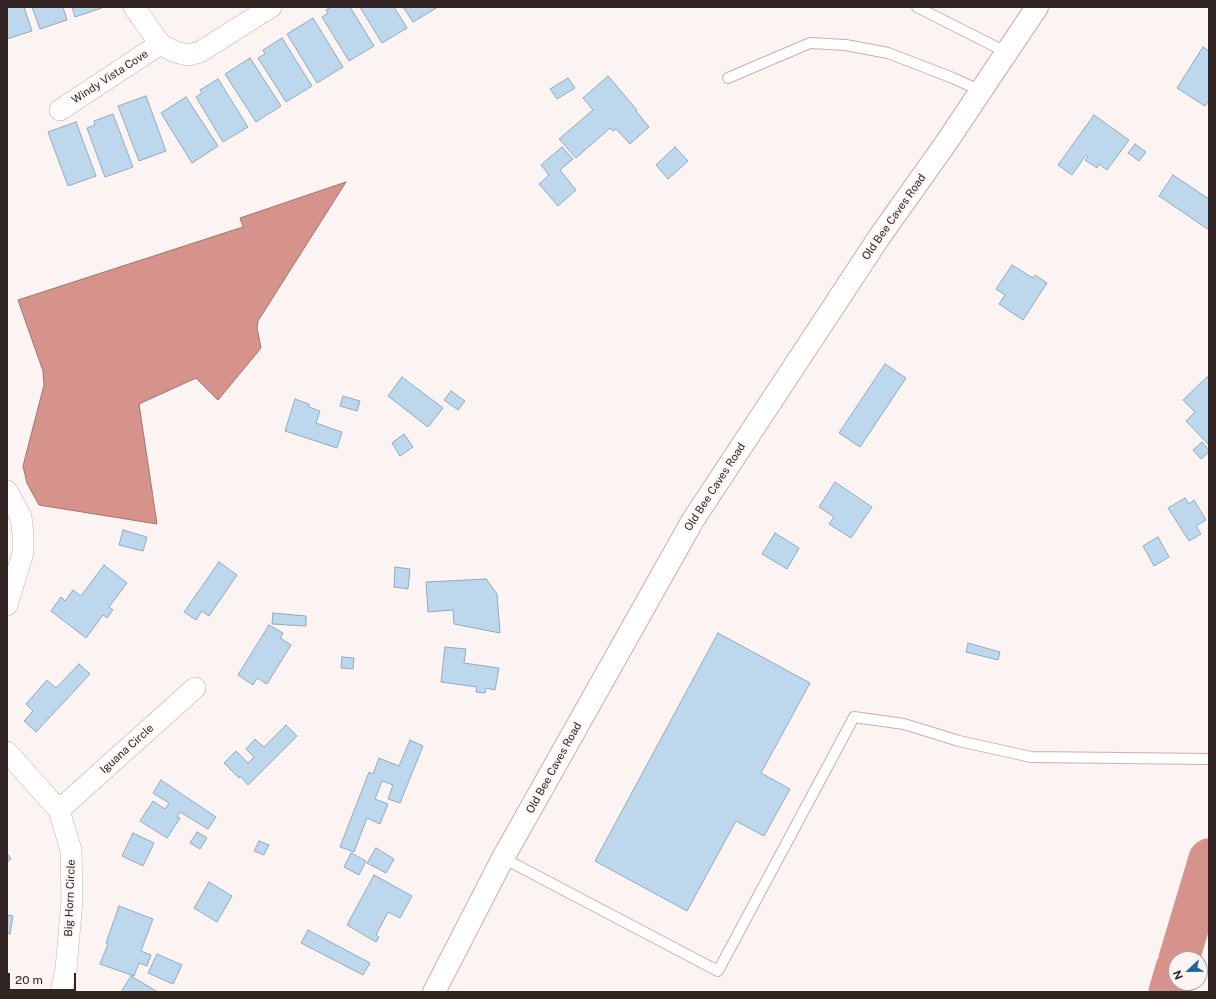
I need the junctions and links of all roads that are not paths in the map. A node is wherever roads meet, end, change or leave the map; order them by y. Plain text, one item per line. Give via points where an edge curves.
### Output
1 (134, 7) edge
2 (271, 7) edge
3 (917, 7) edge
4 (1037, 7) edge
5 (160, 44) junction
6 (1006, 52) junction
7 (728, 78) dead end
8 (981, 91) junction
9 (60, 110) dead end
10 (7, 491) edge
11 (7, 606) edge
12 (195, 688) dead end
13 (7, 752) edge
14 (1209, 759) edge
15 (59, 810) junction
16 (503, 858) junction
17 (61, 992) edge
18 (434, 992) edge

1 - 5 street
2 - 5 street via 197,53 182,54
3 - 6 lane
4 - 6 street, Old Bee Caves Road
5 - 9 street, Windy Vista Cove
6 - 8 street, Old Bee Caves Road
7 - 8 lane via 810,43 846,45 888,53
8 - 16 street, Old Bee Caves Road via 880,236 693,520
10 - 11 street via 21,517 24,534 22,553
12 - 15 street, Iguana Circle
13 - 15 street, Big Horn Circle
14 - 16 lane via 1031,757 959,741 904,724 854,716 718,971
15 - 17 street, Big Horn Circle via 71,850 72,901 66,969
16 - 18 street, Old Bee Caves Road

